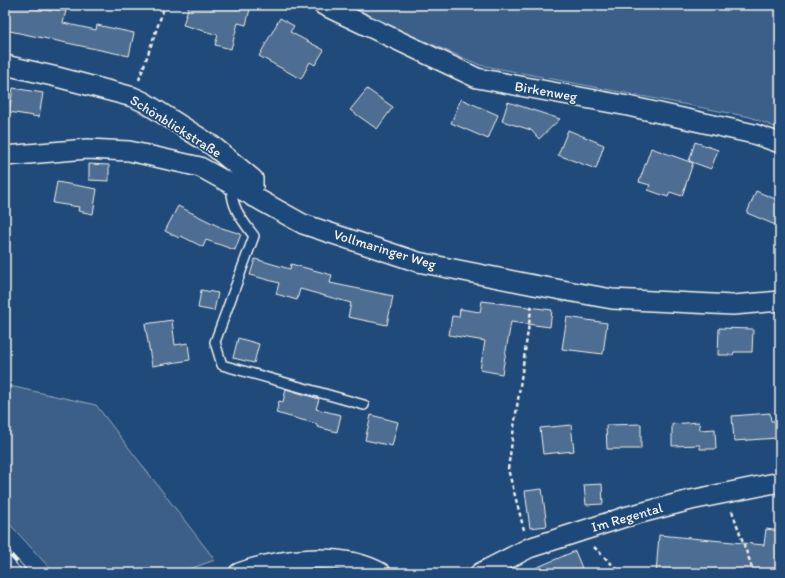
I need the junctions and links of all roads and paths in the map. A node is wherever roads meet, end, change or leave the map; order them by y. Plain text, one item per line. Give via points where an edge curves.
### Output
1 (165, 5) edge
2 (323, 5) edge
3 (5, 65) edge
4 (140, 76) dead end
5 (780, 143) edge
6 (5, 156) edge
7 (232, 185) junction
8 (254, 197) junction
9 (534, 285) junction
10 (780, 301) edge
11 (364, 404) dead end
12 (780, 482) edge
13 (726, 493) junction
14 (578, 531) junction
15 (529, 548) junction
16 (239, 573) edge
17 (381, 573) edge
18 (480, 573) edge
19 (621, 573) edge
20 (754, 573) edge

1 - 4 path
2 - 5 street, Birkenweg via 477,78 628,106 754,134
3 - 8 street, Schönblickstraße via 133,97 144,102 213,146 253,179
6 - 7 street, Vollmaringer Weg via 87,149 129,151 200,167
7 - 8 street, Vollmaringer Weg
7 - 11 lane via 231,196 237,213 254,236 215,342 222,365
8 - 9 street, Vollmaringer Weg via 303,224 418,262
9 - 10 street, Vollmaringer Weg via 620,299 733,305
9 - 15 path via 508,469
12 - 13 street, Im Regental
13 - 14 street, Im Regental
13 - 20 path
14 - 15 street, Im Regental
14 - 19 path
15 - 18 street, Im Regental
16 - 17 street via 289,561 321,560 354,563

